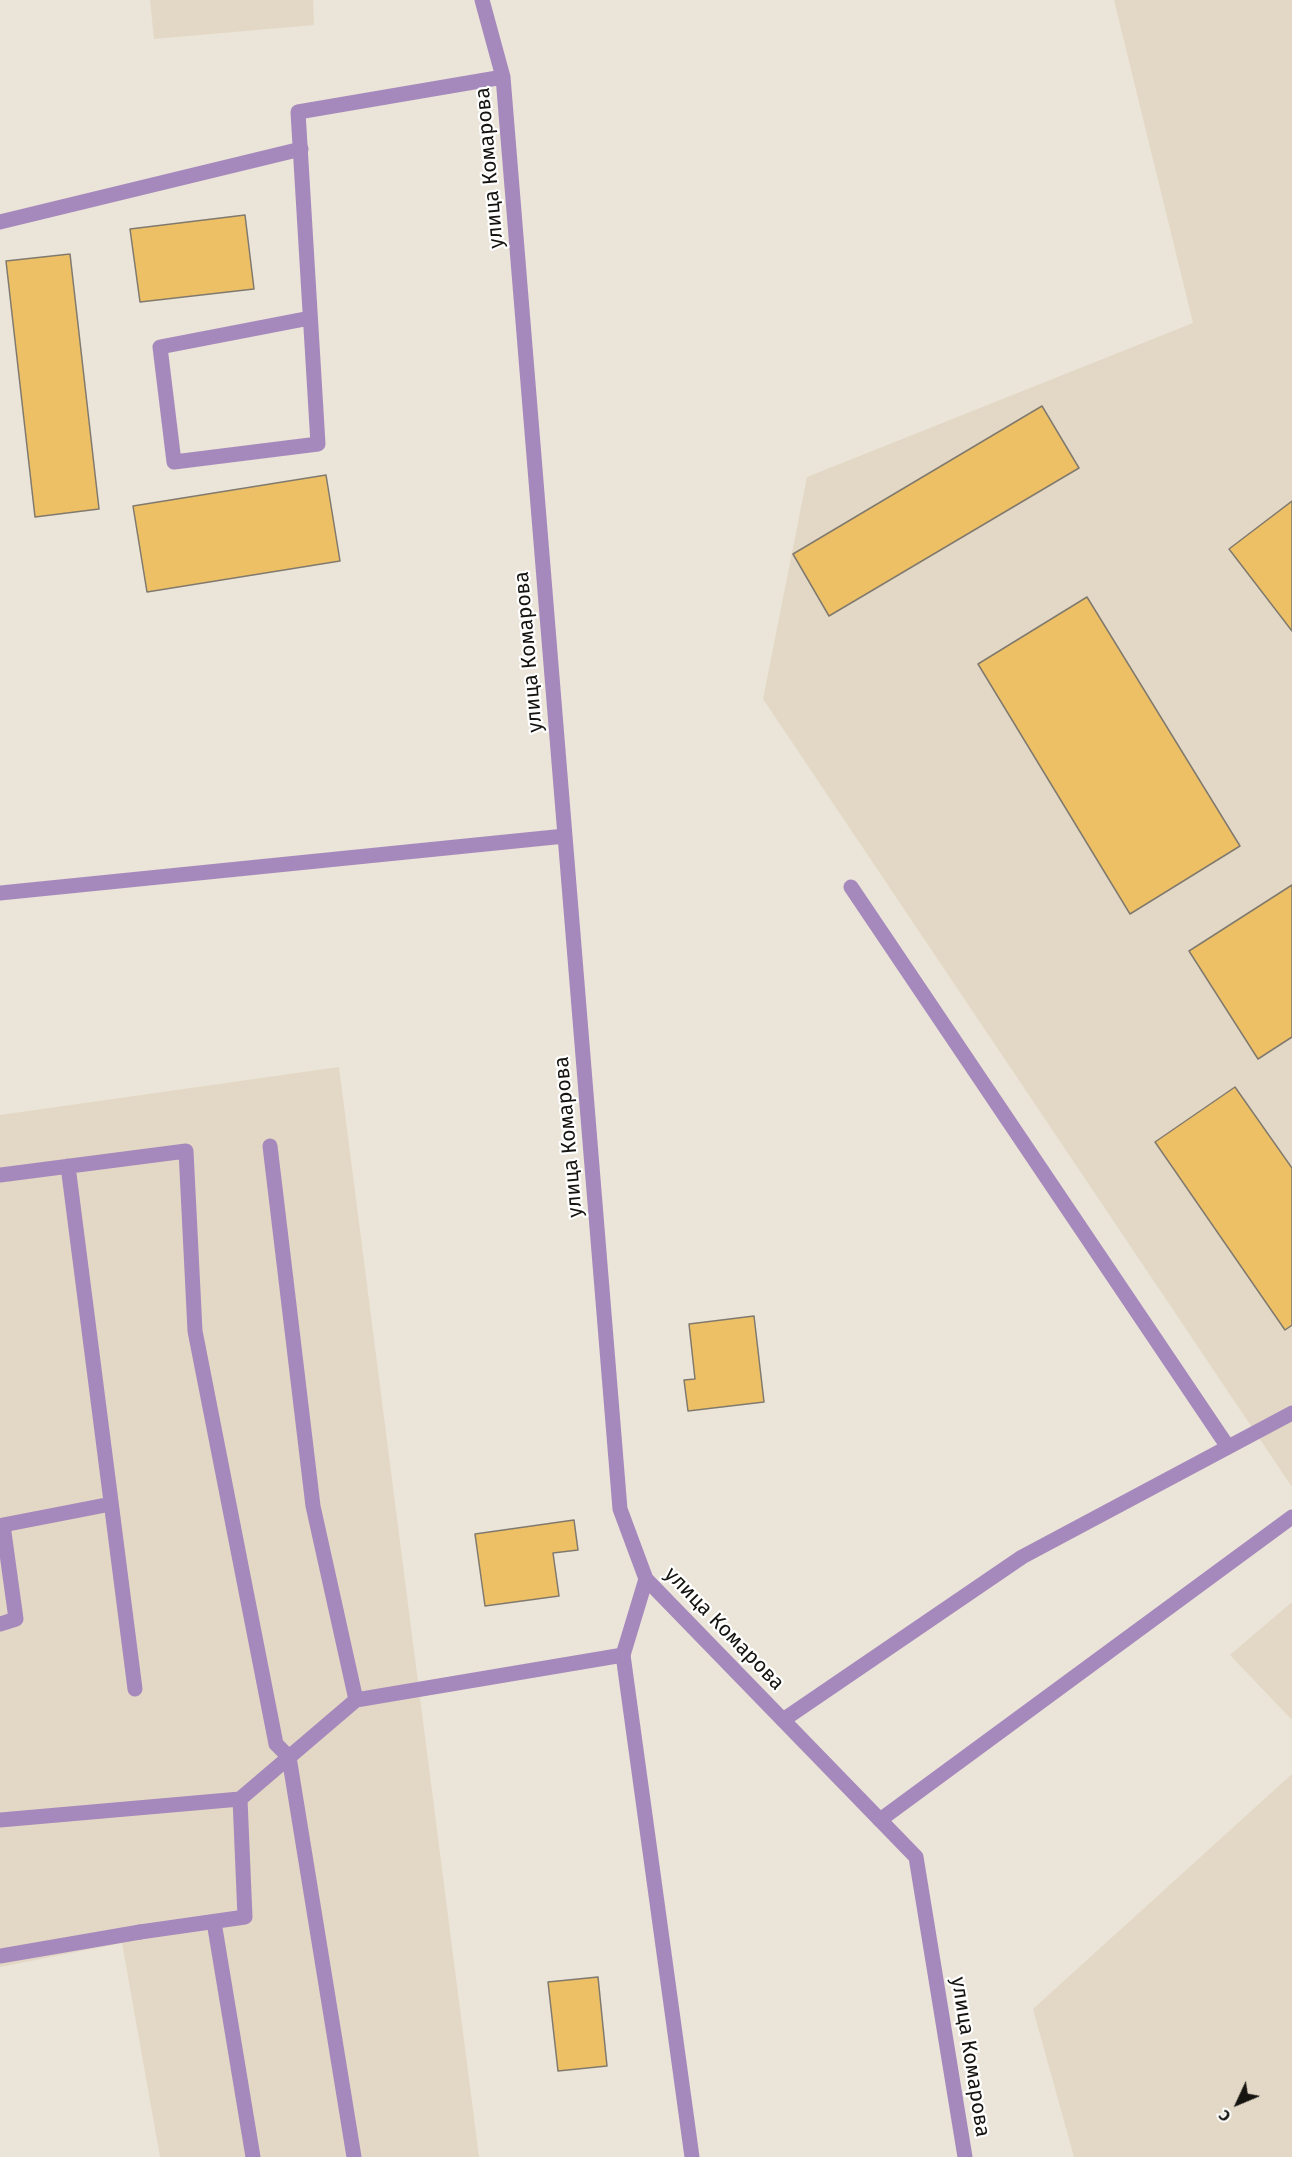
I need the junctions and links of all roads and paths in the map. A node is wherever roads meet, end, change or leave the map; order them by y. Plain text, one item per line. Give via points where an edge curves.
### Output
1 (482, 0) edge
2 (503, 77) junction
3 (300, 149) junction
4 (0, 222) edge
5 (310, 318) junction
6 (565, 836) junction
7 (851, 886) dead end
8 (0, 893) edge
9 (270, 1146) dead end
10 (68, 1166) junction
11 (0, 1175) edge
12 (1292, 1413) edge
13 (1228, 1447) junction
14 (111, 1504) junction
15 (1292, 1517) edge
16 (646, 1579) junction
17 (0, 1624) edge
18 (623, 1655) junction
19 (135, 1689) dead end
20 (356, 1700) junction
21 (783, 1720) junction
22 (289, 1757) junction
23 (240, 1799) junction
24 (0, 1820) edge
25 (880, 1820) junction
26 (214, 1922) junction
27 (0, 1956) edge
28 (253, 2157) edge
29 (354, 2157) edge
30 (692, 2157) edge
31 (965, 2157) edge

1 - 2 street, улица Комарова
2 - 3 street via 298,112
2 - 6 street, улица Комарова
3 - 4 street
3 - 5 street
5 - 5 street via 318,444 174,462 160,347
6 - 8 street
6 - 16 street, улица Комарова via 620,1509
7 - 13 street
9 - 20 street via 313,1506
10 - 11 street
10 - 14 street
10 - 22 street via 186,1151 195,1331 276,1744
12 - 13 street
13 - 21 street via 1022,1557
14 - 17 street via 3,1525 16,1619
14 - 19 street
15 - 25 street
16 - 18 street
16 - 21 street, улица Комарова
18 - 20 street
18 - 30 street
20 - 22 street
21 - 25 street, улица Комарова
22 - 23 street
22 - 29 street
23 - 24 street
23 - 26 street via 245,1917
25 - 31 street, улица Комарова via 916,1857
26 - 27 street
26 - 28 street

